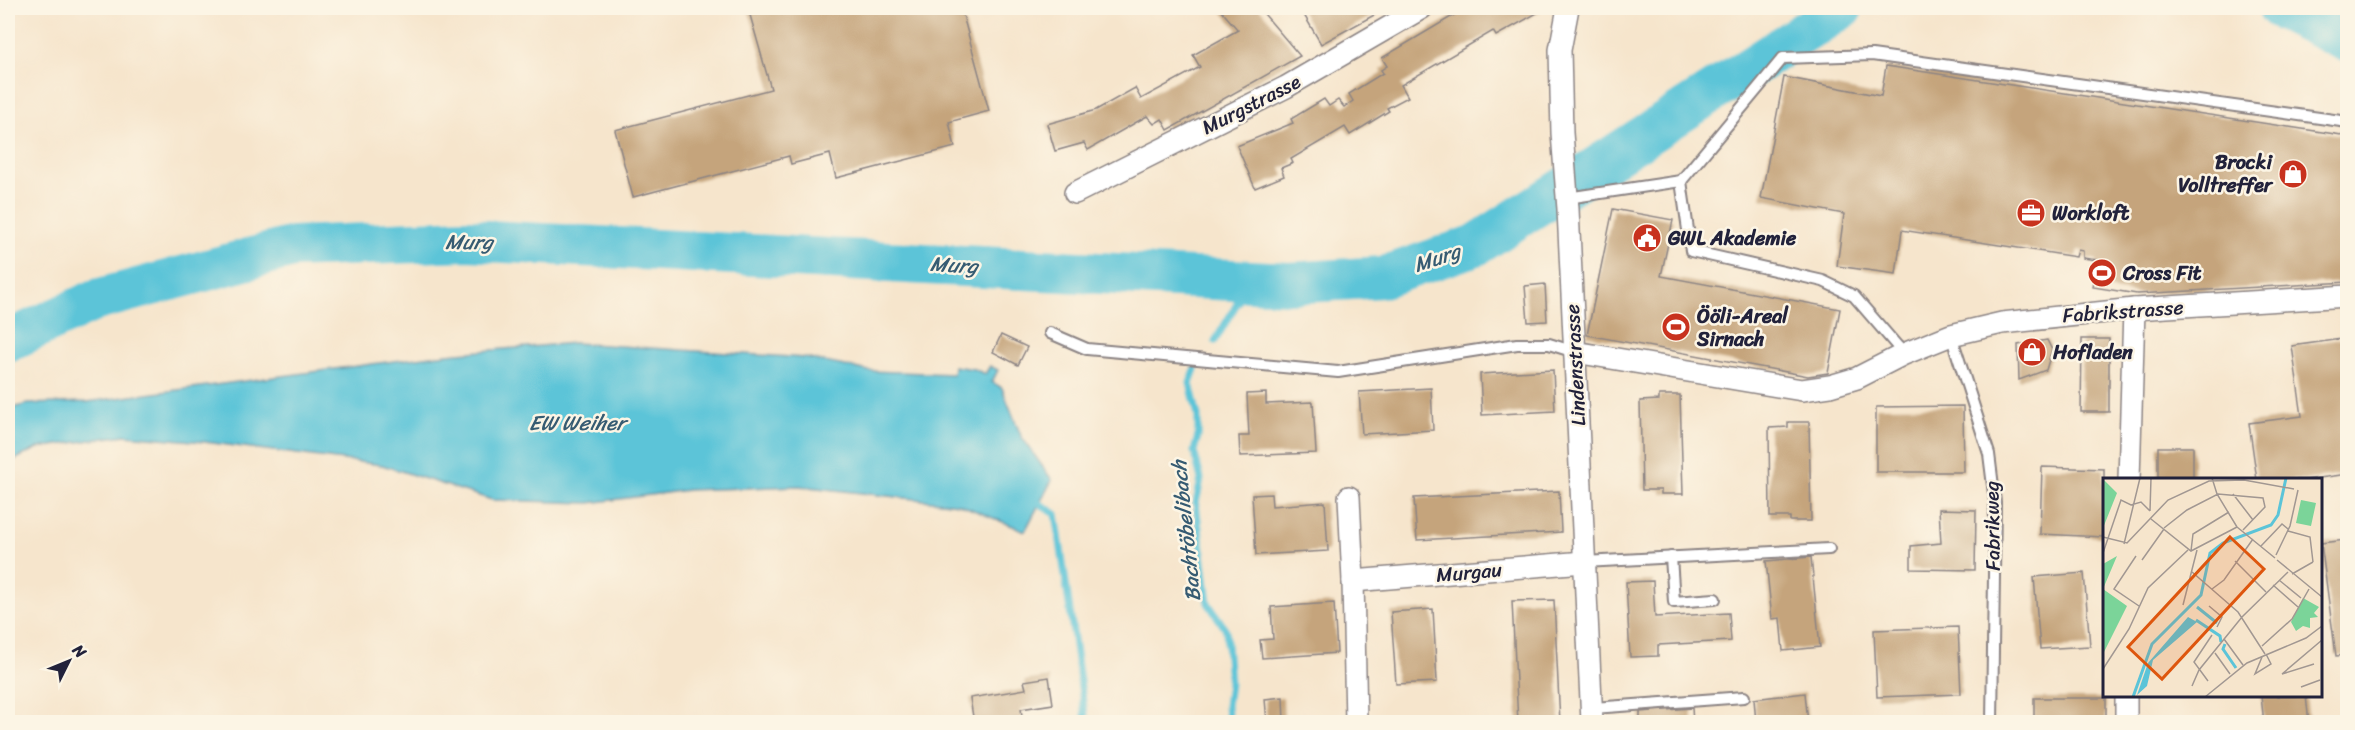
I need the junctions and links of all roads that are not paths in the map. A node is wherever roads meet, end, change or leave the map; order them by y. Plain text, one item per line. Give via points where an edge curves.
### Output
1 (1422, 8) edge
2 (1568, 8) edge
3 (2348, 122) edge
4 (1681, 181) junction
5 (1075, 193) dead end
6 (1568, 204) junction
7 (2348, 296) edge
8 (2134, 309) junction
9 (1050, 333) dead end
10 (1951, 335) junction
11 (1575, 352) junction
12 (1904, 354) junction
13 (2129, 478) edge
14 (1349, 497) dead end
15 (1829, 549) dead end
16 (1671, 557) junction
17 (1584, 562) junction
18 (1353, 581) junction
19 (1715, 599) dead end
20 (1744, 697) dead end
21 (2126, 697) edge
22 (1593, 715) edge
23 (1356, 723) edge
24 (1992, 723) edge
25 (2126, 723) edge

1 - 5 street, Murgstrasse via 1286,87
2 - 6 street, Lindenstrasse via 1560,50
3 - 4 lane via 1872,55 1783,58
4 - 6 lane
4 - 12 lane via 1691,251 1823,281 1854,296
6 - 11 street, Lindenstrasse
7 - 8 street, Fabrikstrasse
8 - 10 street, Fabrikstrasse via 2002,323
8 - 13 street
9 - 11 lane via 1087,349 1338,372 1517,344 1549,344
10 - 12 street, Fabrikstrasse
10 - 24 lane, Fabrikweg via 1989,454 1995,502
11 - 12 street, Fabrikstrasse via 1802,390 1857,378
11 - 17 street, Lindenstrasse
14 - 18 street
15 - 16 lane
16 - 17 lane
16 - 19 lane via 1674,602
17 - 18 street, Murgau
17 - 22 street, Lindenstrasse
18 - 23 street
20 - 22 lane
21 - 25 street

